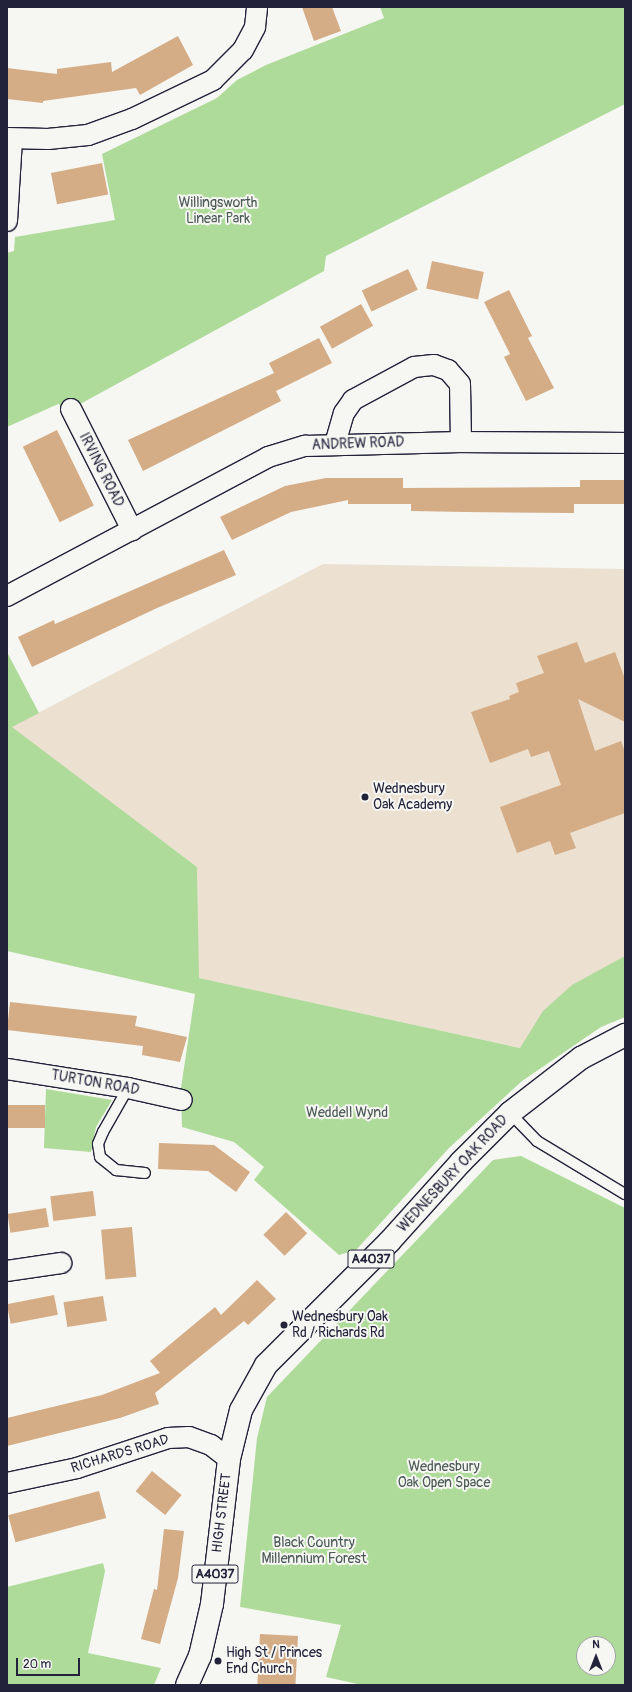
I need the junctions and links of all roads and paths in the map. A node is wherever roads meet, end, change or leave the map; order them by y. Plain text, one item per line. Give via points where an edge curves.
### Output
1 (257, 7) edge
2 (9, 138) edge
3 (7, 221) edge
4 (70, 409) dead end
5 (461, 442) junction
6 (625, 442) edge
7 (335, 444) junction
8 (132, 530) junction
9 (7, 596) edge
10 (625, 1035) edge
11 (7, 1069) edge
12 (128, 1088) junction
13 (182, 1100) dead end
14 (510, 1114) junction
15 (145, 1172) dead end
16 (625, 1194) edge
17 (61, 1263) dead end
18 (7, 1270) edge
19 (241, 1410) joint
20 (229, 1459) junction
21 (7, 1483) edge
22 (188, 1685) edge

1 - 2 street via 255,27 244,50 213,80 132,119 88,135
2 - 3 street
4 - 8 street, IRVING ROAD
5 - 6 street, ANDREW ROAD
5 - 7 street, ANDREW ROAD
5 - 7 street via 460,384 448,370 434,365 414,368 354,400 344,413
7 - 8 street, ANDREW ROAD via 305,446 268,457
8 - 9 street, ANDREW ROAD
10 - 14 main road, WEDNESBURY OAK ROAD / A4037 via 581,1058
11 - 12 street, TURTON ROAD
12 - 13 street, TURTON ROAD
12 - 15 lane via 98,1144 100,1157 116,1170
14 - 16 lane via 537,1141
14 - 19 main road, WEDNESBURY OAK ROAD / A4037 via 461,1162 389,1242 266,1365
17 - 18 street
19 - 20 main road, HIGH STREET / A4037
20 - 21 street, RICHARDS ROAD via 211,1445 189,1437 168,1438 77,1468
20 - 22 main road, HIGH STREET / A4037 via 212,1604 200,1656

